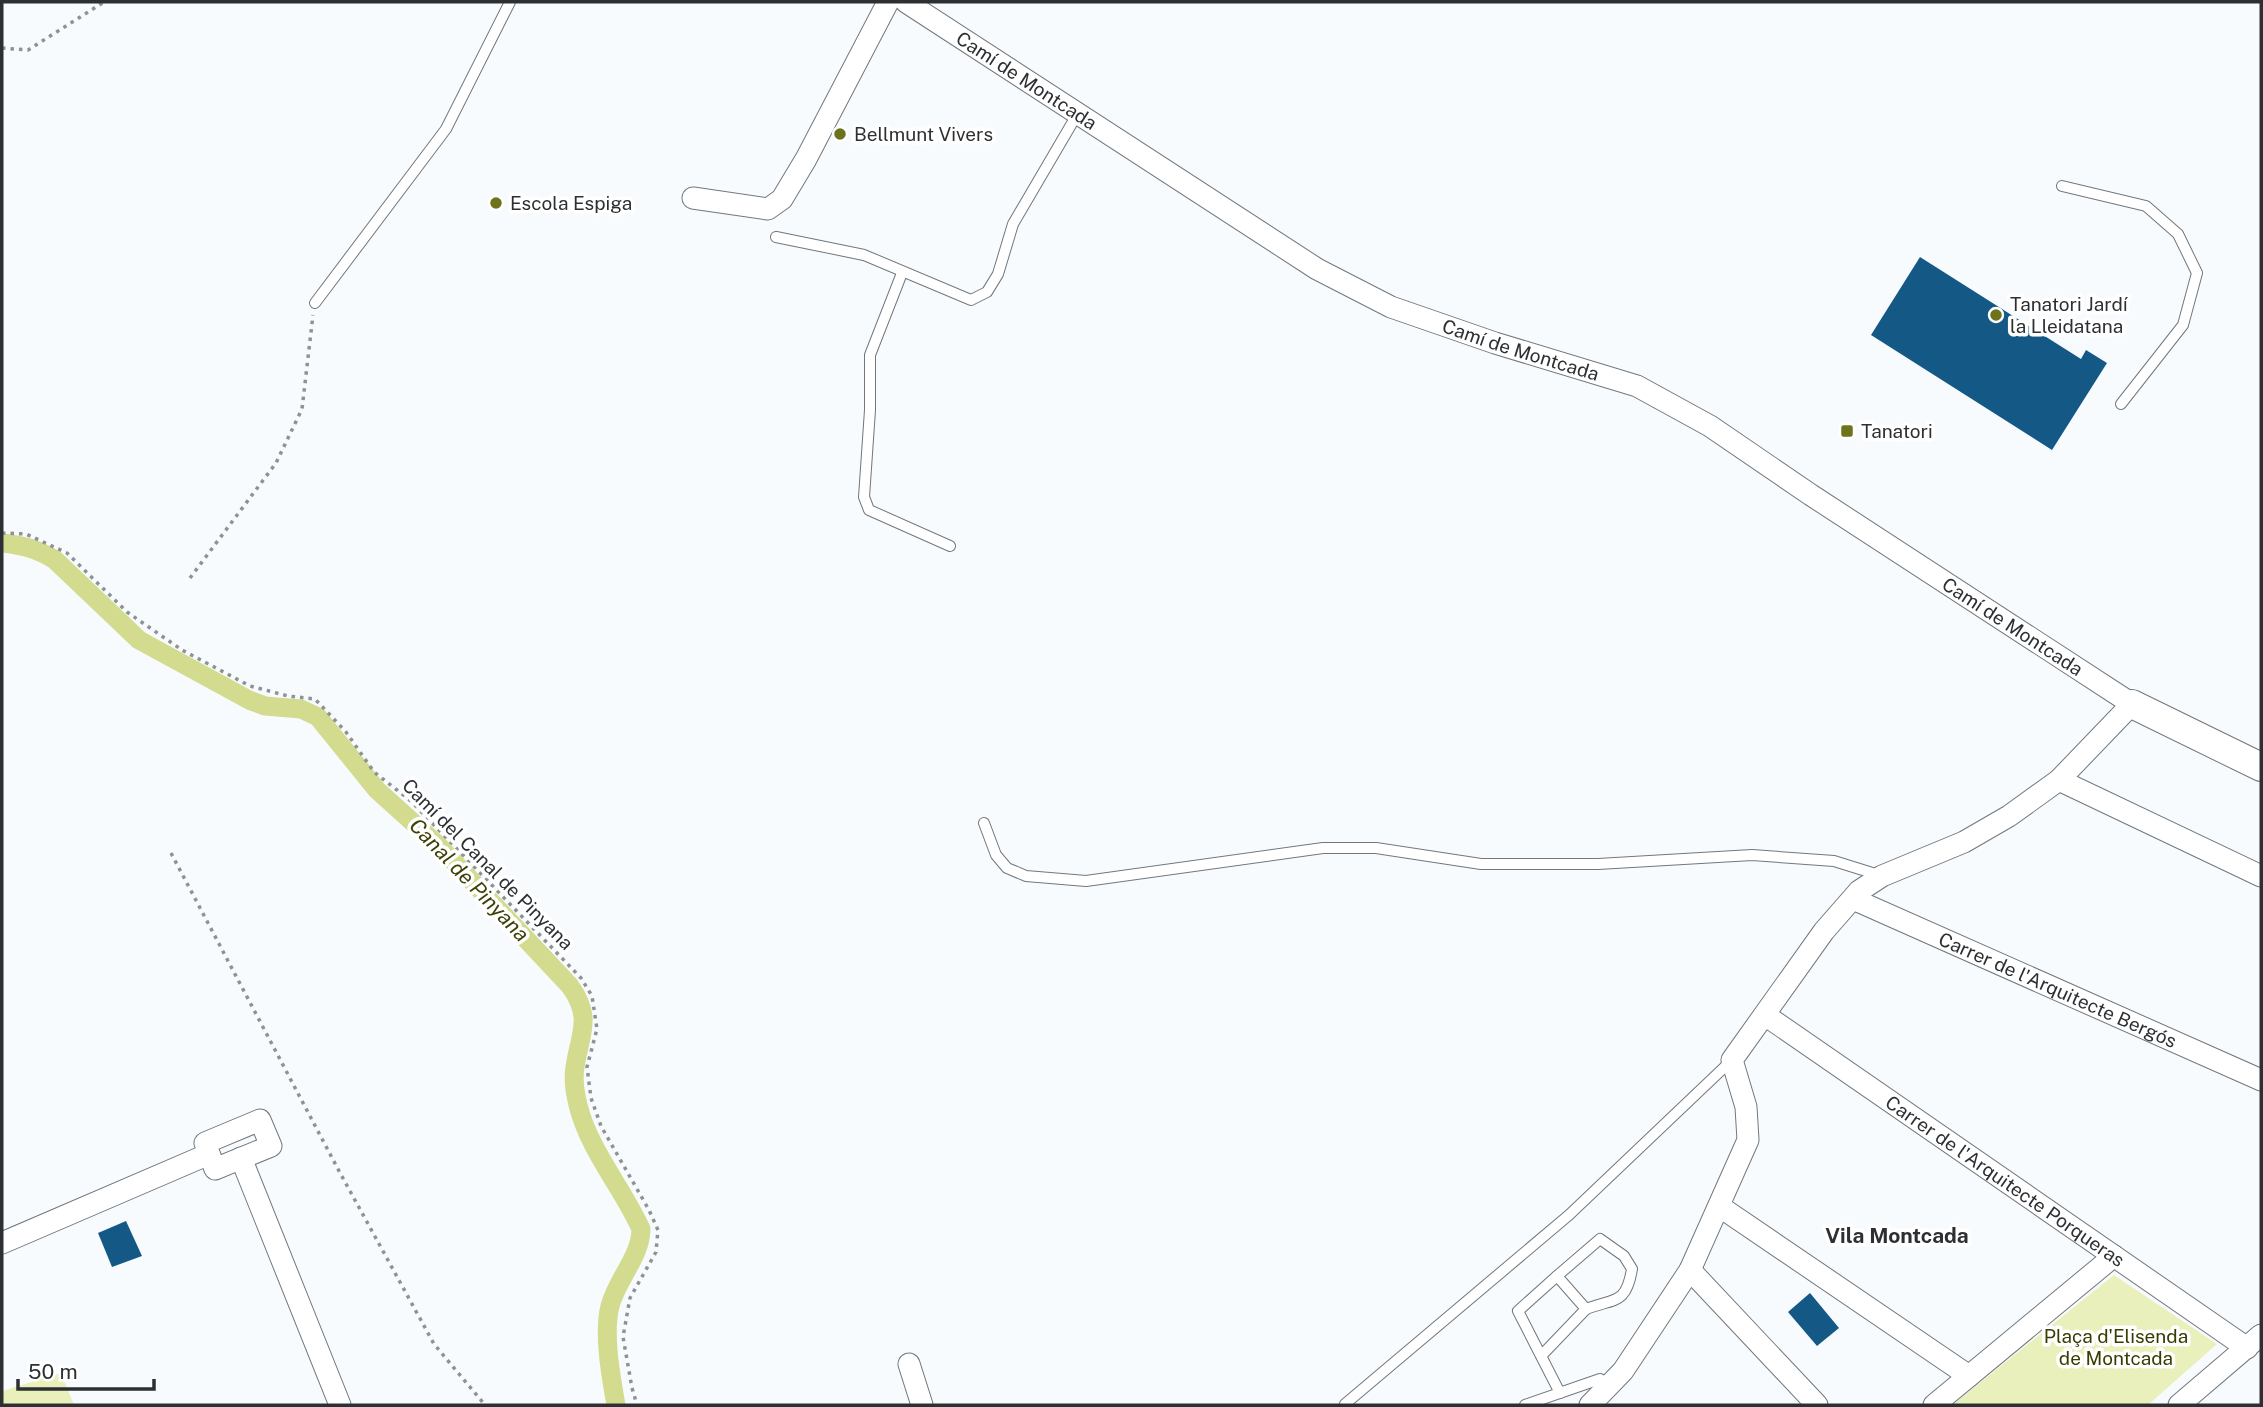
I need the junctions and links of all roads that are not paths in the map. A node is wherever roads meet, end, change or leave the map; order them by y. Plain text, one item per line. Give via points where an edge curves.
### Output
1 (510, 2) edge
2 (888, 2) edge
3 (906, 2) edge
4 (1078, 113) junction
5 (2062, 186) dead end
6 (693, 198) dead end
7 (776, 237) dead end
8 (902, 273) junction
9 (315, 303) road end
10 (2121, 404) dead end
11 (950, 546) dead end
12 (2132, 704) junction
13 (2261, 767) edge
14 (2059, 780) junction
15 (984, 823) dead end
16 (1882, 876) junction
17 (2261, 876) edge
18 (1853, 899) junction
19 (1765, 1015) junction
20 (1732, 1060) junction
21 (2261, 1080) edge
22 (209, 1154) junction
23 (241, 1158) junction
24 (1719, 1206) junction
25 (2, 1243) edge
26 (2114, 1256) junction
27 (1690, 1270) junction
28 (1557, 1276) junction
29 (1586, 1309) junction
30 (2254, 1341) edge
31 (1541, 1356) junction
32 (909, 1364) dead end
33 (1969, 1376) junction
34 (1610, 1385) junction
35 (1560, 1393) junction
36 (1345, 1404) edge
37 (340, 1405) edge
38 (922, 1405) edge
39 (1525, 1405) edge
40 (1590, 1405) edge
41 (1817, 1405) edge
42 (1934, 1405) edge
43 (2179, 1405) edge

1 - 9 lane via 446,129
2 - 6 street via 782,199 768,209
3 - 4 street, Camí de Montcada
4 - 8 lane via 1013,223 998,274 987,292 971,300
4 - 12 street, Camí de Montcada via 1317,268 1391,307 1637,386 1710,426
5 - 10 lane via 2146,206 2178,233 2197,273 2183,325
7 - 8 lane via 863,255
8 - 11 lane via 870,355 864,497 869,510
12 - 13 street
12 - 14 street
14 - 16 street via 2009,817 1964,842
14 - 17 street
15 - 16 lane via 996,855 1007,867 1026,876 1086,881 1322,848 1376,848 1480,864 1598,864 1752,855 1834,861
16 - 18 street
18 - 19 street via 1824,931
18 - 21 street, Carrer de l'Arquitecte Bergós
19 - 20 street
19 - 26 street, Carrer de l'Arquitecte Porqueras
20 - 24 street via 1746,1107 1748,1140
20 - 36 lane via 1569,1216
22 - 23 street via 215,1169
22 - 23 street via 205,1143 260,1120 271,1146
22 - 25 street
23 - 37 street
24 - 27 street
24 - 33 street
26 - 30 street, Carrer de l'Arquitecte Porqueras
26 - 33 street
27 - 34 street
27 - 41 street
28 - 29 lane
28 - 29 lane via 1600,1240 1624,1256 1632,1269 1629,1289 1618,1300
28 - 31 lane via 1518,1311
29 - 31 lane
30 - 43 street
31 - 35 lane
32 - 38 street
33 - 42 street
34 - 35 lane via 1600,1379
34 - 40 street
35 - 39 lane

